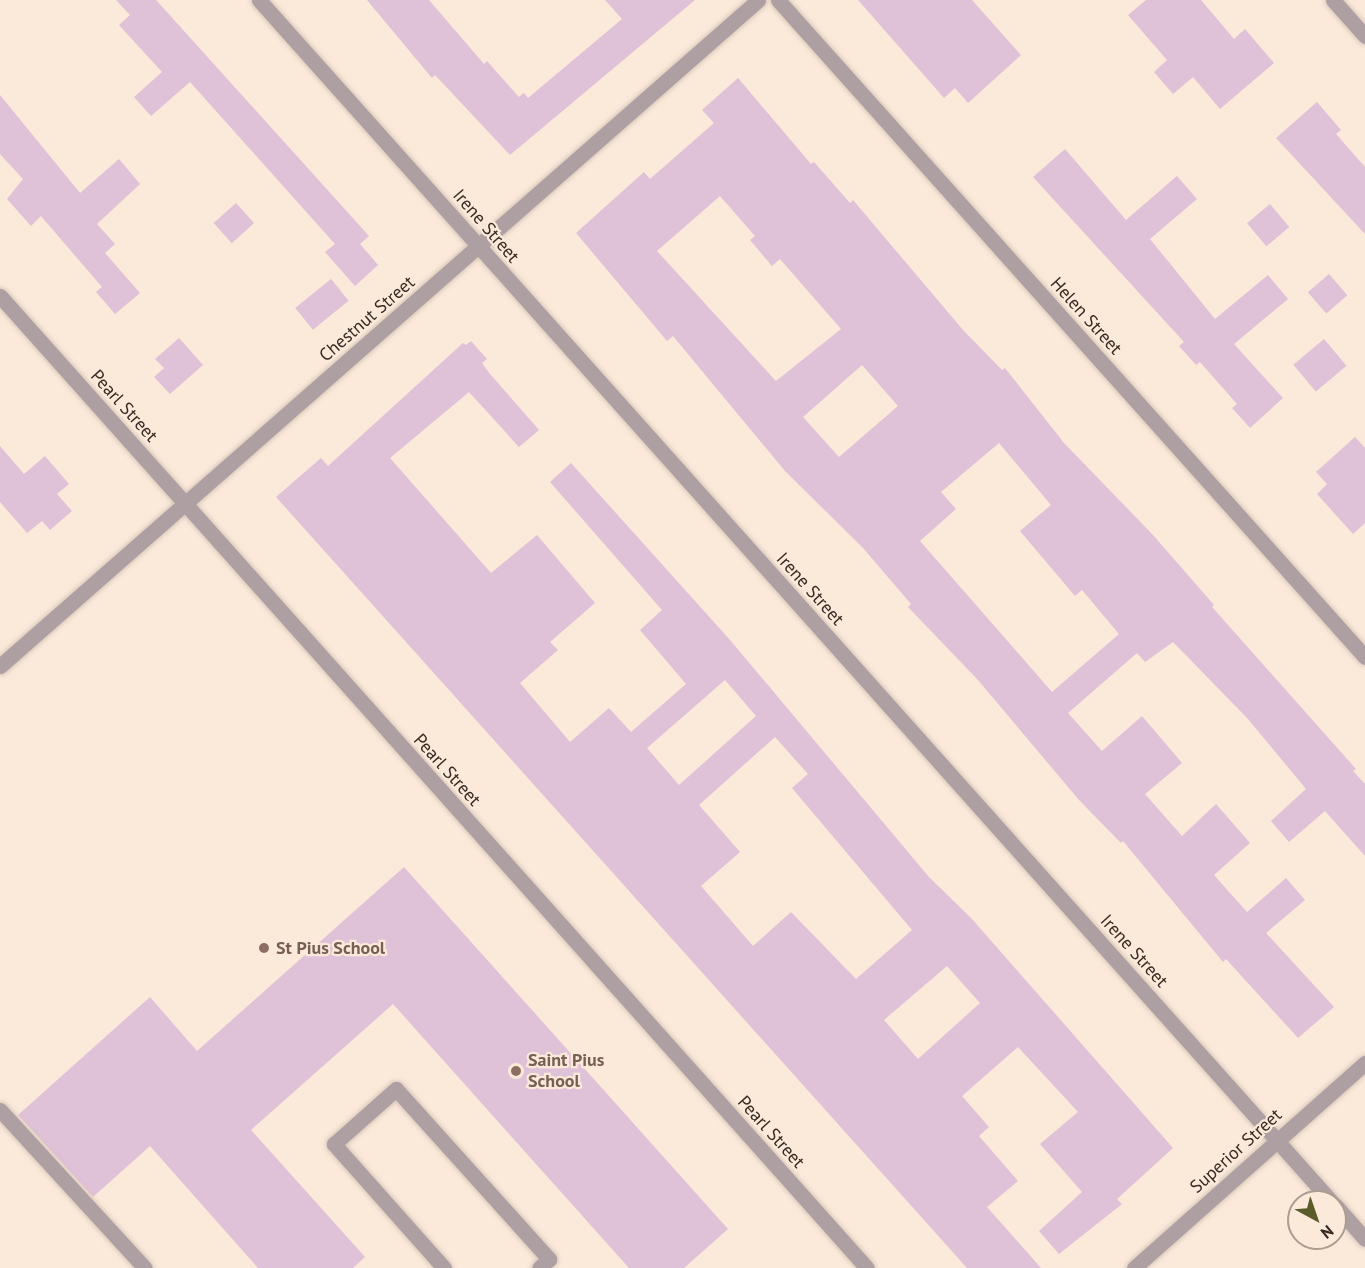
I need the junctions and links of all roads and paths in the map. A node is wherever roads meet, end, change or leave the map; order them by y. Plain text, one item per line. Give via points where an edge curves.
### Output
1 (259, 0) edge
2 (758, 0) edge
3 (778, 0) edge
4 (1332, 0) edge
5 (1365, 36) edge
6 (479, 247) junction
7 (0, 296) edge
8 (183, 503) junction
9 (1365, 657) edge
10 (0, 666) edge
11 (1365, 1063) edge
12 (0, 1110) edge
13 (1277, 1141) junction
14 (1321, 1190) edge
15 (1347, 1219) edge
16 (1365, 1239) edge
17 (443, 1267) edge
18 (145, 1268) edge
19 (540, 1268) edge
20 (867, 1268) edge
21 (1134, 1268) edge

1 - 6 street, Irene Street
2 - 6 street, Chestnut Street
3 - 9 street, Helen Street
4 - 5 street
6 - 8 street, Chestnut Street
6 - 13 street, Irene Street
7 - 8 street, Pearl Street
8 - 10 street, Chestnut Street
8 - 20 street, Pearl Street
11 - 13 street, Superior Street
12 - 18 street
13 - 14 street, Irene Street
13 - 21 street, Superior Street
15 - 16 street
17 - 19 street via 334,1143 396,1089 549,1259

